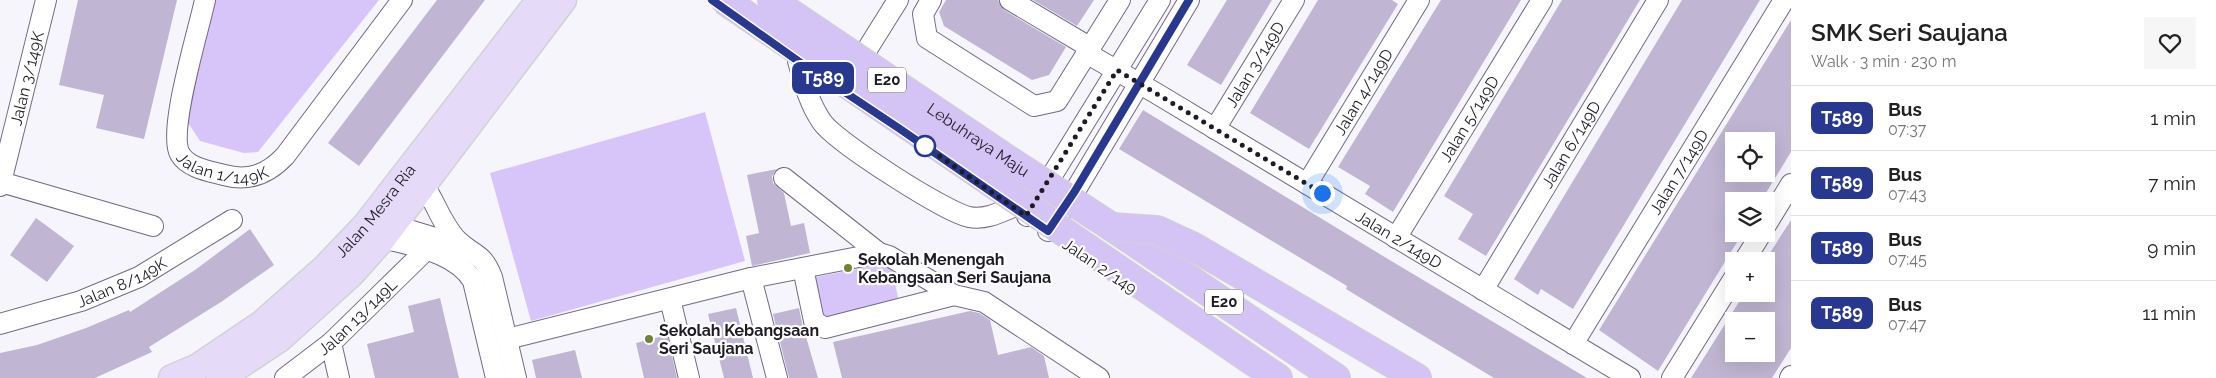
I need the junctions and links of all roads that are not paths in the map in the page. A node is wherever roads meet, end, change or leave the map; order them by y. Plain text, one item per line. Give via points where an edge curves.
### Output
1 (46, 0) edge
2 (206, 0) edge
3 (402, 0) edge
4 (540, 0) edge
5 (563, 0) edge
6 (712, 0) edge
7 (724, 0) edge
8 (771, 0) edge
9 (794, 0) edge
10 (898, 0) edge
11 (930, 0) edge
12 (1120, 0) edge
13 (1160, 0) edge
14 (1189, 0) edge
15 (1294, 0) edge
16 (1419, 0) edge
17 (1542, 0) edge
18 (1658, 0) edge
19 (1784, 0) edge
20 (1015, 1) edge
21 (867, 50) junction
22 (1090, 51) junction
23 (798, 61) junction
24 (1117, 70) junction
25 (1140, 84) junction
26 (841, 90) junction
27 (1215, 129) junction
28 (1053, 176) junction
29 (417, 177) junction
30 (784, 178) dead end
31 (0, 184) edge
32 (1307, 184) junction
33 (1791, 184) edge
34 (1075, 191) junction
35 (1775, 210) edge
36 (1020, 212) junction
37 (232, 220) dead end
38 (153, 226) dead end
39 (1112, 226) junction
40 (1048, 231) junction
41 (387, 233) junction
42 (1396, 238) junction
43 (467, 248) junction
44 (426, 250) junction
45 (879, 253) junction
46 (804, 268) junction
47 (751, 278) junction
48 (1484, 290) junction
49 (1725, 293) edge
50 (954, 295) junction
51 (670, 299) junction
52 (0, 324) edge
53 (506, 339) junction
54 (330, 343) junction
55 (1573, 344) junction
56 (172, 378) edge
57 (220, 378) edge
58 (285, 378) edge
59 (339, 378) edge
60 (496, 378) edge
61 (516, 378) edge
62 (689, 378) edge
63 (777, 378) edge
64 (1100, 378) edge
65 (1266, 378) edge
66 (1278, 378) edge
67 (1336, 378) edge
68 (1347, 378) edge
69 (1417, 378) edge
70 (1630, 378) edge
71 (1672, 378) edge

1 - 31 street, Jalan 3/149K
2 - 3 street, Jalan 1/149K via 179,111 176,140 179,153 187,162 229,177 246,178 260,176 285,156
4 - 29 main road, Jalan Mesra Ria
5 - 29 main road, Jalan Mesra Ria
6 - 23 main road, Jalan 2/149
7 - 66 highway, Lebuhraya Maju / E20, bridge
8 - 39 highway, Lebuhraya Maju / E20, bridge
9 - 21 main road
10 - 21 street
11 - 22 street via 923,14 927,38 1034,106 1057,101
12 - 22 street
13 - 24 street
14 - 25 street
15 - 27 street, Jalan 3/149D
16 - 32 street, Jalan 4/149D
17 - 42 street, Jalan 5/149D
18 - 48 street, Jalan 6/149D
19 - 55 street, Jalan 7/149D
20 - 22 street, Jalan 2/149D
21 - 26 street
21 - 28 main road
22 - 24 street, Jalan 2/149D
23 - 26 main road, Jalan 2/149
23 - 36 street via 809,102 823,124 847,145 946,208 969,217 986,218
24 - 25 street, Jalan 2/149D
24 - 28 street
25 - 27 street, Jalan 2/149D
25 - 34 street
26 - 36 main road, Jalan 2/149
27 - 32 street, Jalan 2/149D
28 - 34 main road
28 - 36 street
29 - 41 main road, Jalan Mesra Ria
29 - 43 street via 452,233
29 - 56 main road, Jalan Mesra Ria via 326,267 263,323 198,367
30 - 45 street
31 - 38 street
32 - 42 street, Jalan 2/149D
33 - 35 street
34 - 40 street
34 - 68 main road
36 - 40 main road, Jalan 2/149
37 - 52 street, Jalan 8/149K via 139,277 80,301
39 - 67 highway, Lebuhraya Maju / E20
39 - 69 highway, bridge via 1157,230 1194,247
40 - 65 main road, Jalan 2/149
41 - 43 street via 409,230
41 - 44 street
41 - 57 main road, Jalan Mesra Ria via 351,274 278,339
42 - 48 street, Jalan 2/149D
43 - 53 street via 486,262
44 - 54 street, Jalan 13/149L
44 - 60 street via 457,264 473,281
45 - 46 street
45 - 50 street
46 - 47 street
46 - 50 street via 814,321 825,328
47 - 51 street
47 - 63 street
48 - 55 street, Jalan 2/149D
49 - 71 street
50 - 64 street via 984,302
51 - 53 street
51 - 62 street
53 - 61 street
54 - 58 street, Jalan 13/149L
54 - 59 street
55 - 70 street, Jalan 2/149D

